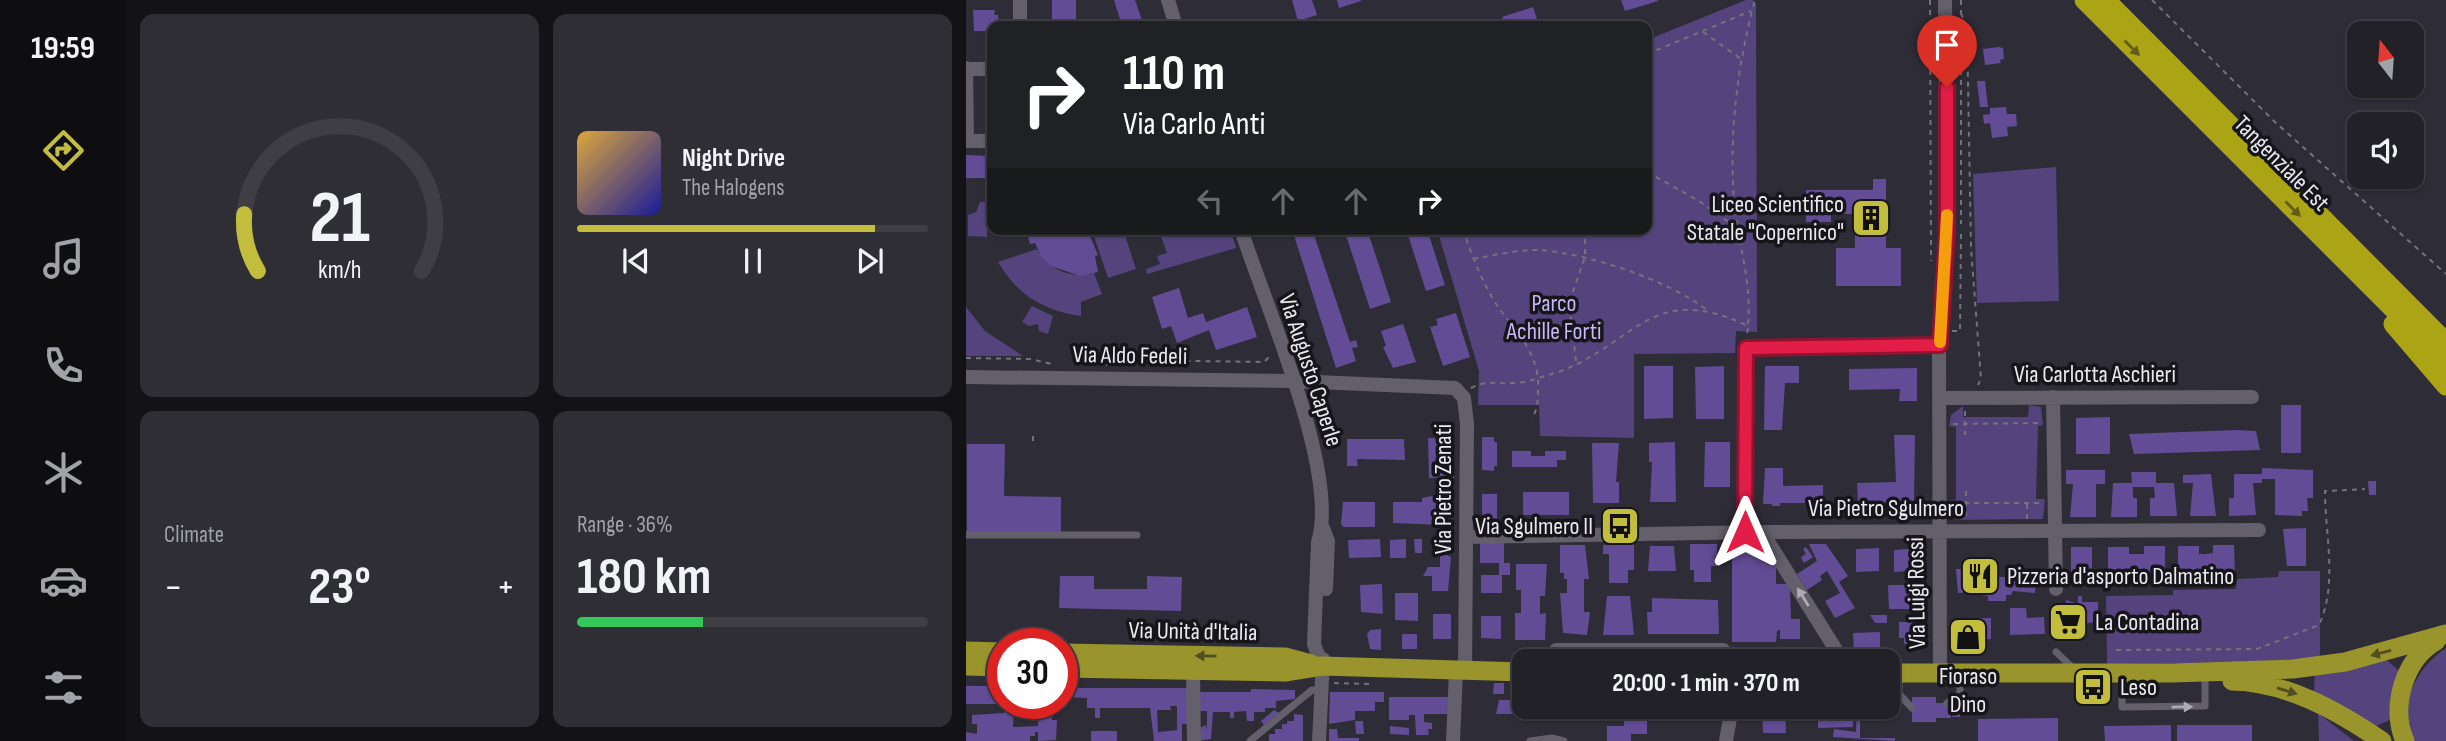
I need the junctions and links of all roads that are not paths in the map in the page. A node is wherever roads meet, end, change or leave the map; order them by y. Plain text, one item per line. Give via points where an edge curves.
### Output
1 (1020, 0) edge
2 (1168, 0) edge
3 (1945, 0) edge
4 (2084, 0) edge
5 (2106, 0) edge
6 (1020, 21) edge
7 (1174, 21) edge
8 (967, 69) edge
9 (987, 69) edge
10 (966, 141) edge
11 (987, 141) edge
12 (1243, 235) edge
13 (2326, 242) junction
14 (2390, 286) junction
15 (2446, 328) edge
16 (2446, 342) edge
17 (1940, 345) junction
18 (2446, 362) edge
19 (966, 377) edge
20 (1293, 381) junction
21 (2446, 386) edge
22 (2053, 397) junction
23 (2252, 397) dead end
24 (1940, 398) junction
25 (2259, 530) dead end
26 (1938, 531) junction
27 (2055, 531) junction
28 (1745, 532) junction
29 (1762, 532) junction
30 (966, 535) edge
31 (1137, 535) dead end
32 (1465, 537) junction
33 (2056, 589) dead end
34 (2446, 635) edge
35 (1835, 649) edge
36 (966, 651) edge
37 (987, 652) edge
38 (2056, 652) dead end
39 (1078, 653) edge
40 (966, 666) edge
41 (1322, 666) junction
42 (987, 667) edge
43 (1078, 668) edge
44 (1192, 671) junction
45 (1461, 672) junction
46 (1512, 672) edge
47 (1900, 673) edge
48 (1940, 673) junction
49 (1960, 673) junction
50 (2079, 673) junction
51 (2172, 673) junction
52 (2122, 674) junction
53 (2205, 680) junction
54 (1321, 690) junction
55 (1900, 695) edge
56 (1947, 703) dead end
57 (1912, 708) dead end
58 (1730, 719) edge
59 (1194, 741) edge
60 (1250, 741) edge
61 (1319, 741) edge
62 (1453, 741) edge
63 (1530, 741) edge
64 (1564, 741) edge
65 (1726, 741) edge
66 (2382, 741) edge
67 (2405, 741) edge

1 - 6 street
2 - 7 street
3 - 17 street, Via Luigi Rossi via 1947,232
4 -> 13 highway, Tangenziale Est
5 - 14 highway, Tangenziale Est
8 - 9 street
8 - 10 street
10 - 11 street
12 - 20 street, Via Augusto Caperle
13 - 18 highway, Tangenziale Est
13 - 21 highway
14 - 15 highway
14 - 16 highway, Tangenziale Est
17 - 24 street, Via Luigi Rossi
17 - 28 street via 1746,348
19 - 20 street, Via Aldo Fedeli
20 - 32 street, Via Pietro Zenati via 1445,386 1461,393 1467,424
20 - 41 street, Via Augusto Caperle via 1317,459 1320,535 1314,644
22 - 23 street, Via Carlotta Aschieri
22 - 24 street, Via Carlotta Aschieri
22 - 27 street
24 - 26 street, Via Luigi Rossi
25 - 27 street, Via Pietro Sgulmero
26 - 27 street, Via Pietro Sgulmero
26 - 29 street, Via Pietro Sgulmero
26 - 48 street, Via Luigi Rossi
27 - 33 street
28 - 29 street, Via Pietro Sgulmero
28 - 32 street, Via Pietro Sgulmero
35 -> 29 street
30 - 31 lane
32 - 45 street, Via Pietro Zenati
34 -> 51 main road via 2345,662 2293,669
34 - 67 main road via 2412,663 2403,685 2399,709
36 - 37 main road
38 - 50 lane
41 -> 39 main road, Via Unità d'Italia via 1285,657
40 - 42 main road
41 - 44 main road, Via Unità d'Italia via 1284,672
41 - 45 main road, Via Unità d'Italia
41 - 54 street, Via Augusto Caperle
43 - 44 main road, Via Unità d'Italia
44 - 59 street
45 - 46 main road, Via Unità d'Italia
45 - 62 street, Via Pietro Zenati
47 - 48 main road
48 - 49 main road
49 - 50 main road
49 - 56 lane via 1960,693
50 - 52 main road
51 - 52 main road
51 - 53 main road
52 -> 53 lane via 2122,707 2205,706
53 -> 66 main road via 2250,681 2292,692
54 - 60 lane via 1312,690
54 - 61 street, Via Augusto Caperle
55 - 57 lane
58 - 65 street
63 - 64 lane

